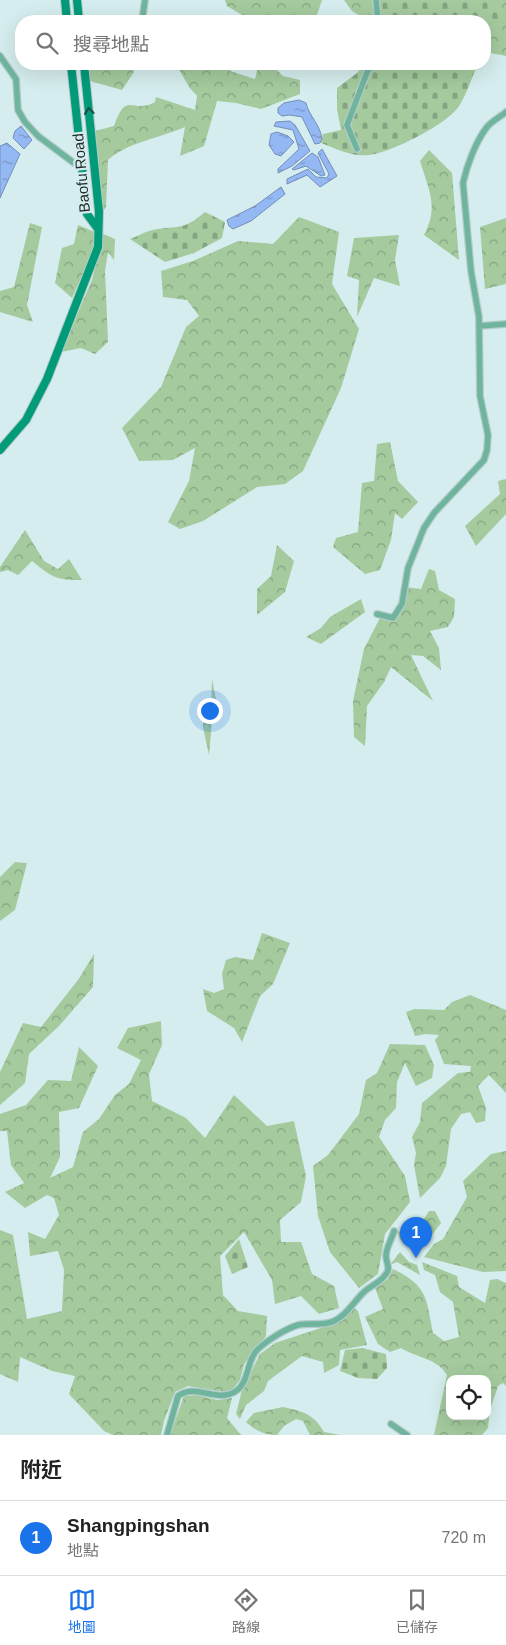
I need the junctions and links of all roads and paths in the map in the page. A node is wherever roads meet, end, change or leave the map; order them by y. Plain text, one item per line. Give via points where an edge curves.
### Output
1 (65, 0) edge
2 (77, 0) edge
3 (146, 0) edge
4 (376, 0) edge
5 (66, 15) edge
6 (79, 15) edge
7 (143, 15) edge
8 (377, 15) edge
9 (0, 56) edge
10 (72, 70) edge
11 (85, 70) edge
12 (368, 70) edge
13 (506, 112) edge
14 (357, 149) dead end
15 (82, 169) junction
16 (98, 229) junction
17 (506, 324) edge
18 (479, 326) junction
19 (0, 450) edge
20 (377, 614) dead end
21 (394, 1231) dead end
22 (391, 1424) dead end
23 (167, 1435) edge
24 (407, 1435) edge

1 - 5 street
2 - 6 street
3 - 7 street
4 - 8 street
9 - 15 street via 16,80 18,110 25,122 38,136
10 - 15 street, Baofu Road
16 -> 11 street, Baofu Road
12 - 14 street via 347,125
13 - 18 street via 483,134 466,170 464,183
15 - 16 street, Baofu Road via 87,214
16 - 19 street via 98,247 47,379 26,420
17 - 18 street
18 - 20 street via 480,396 488,435 486,456 424,528 408,568 398,613 393,618
21 - 23 street via 387,1248 389,1267 386,1275 365,1291 342,1316 330,1323 297,1326 259,1348 250,1359 247,1374 233,1393 223,1396 192,1390 183,1392 178,1396
22 - 24 street

